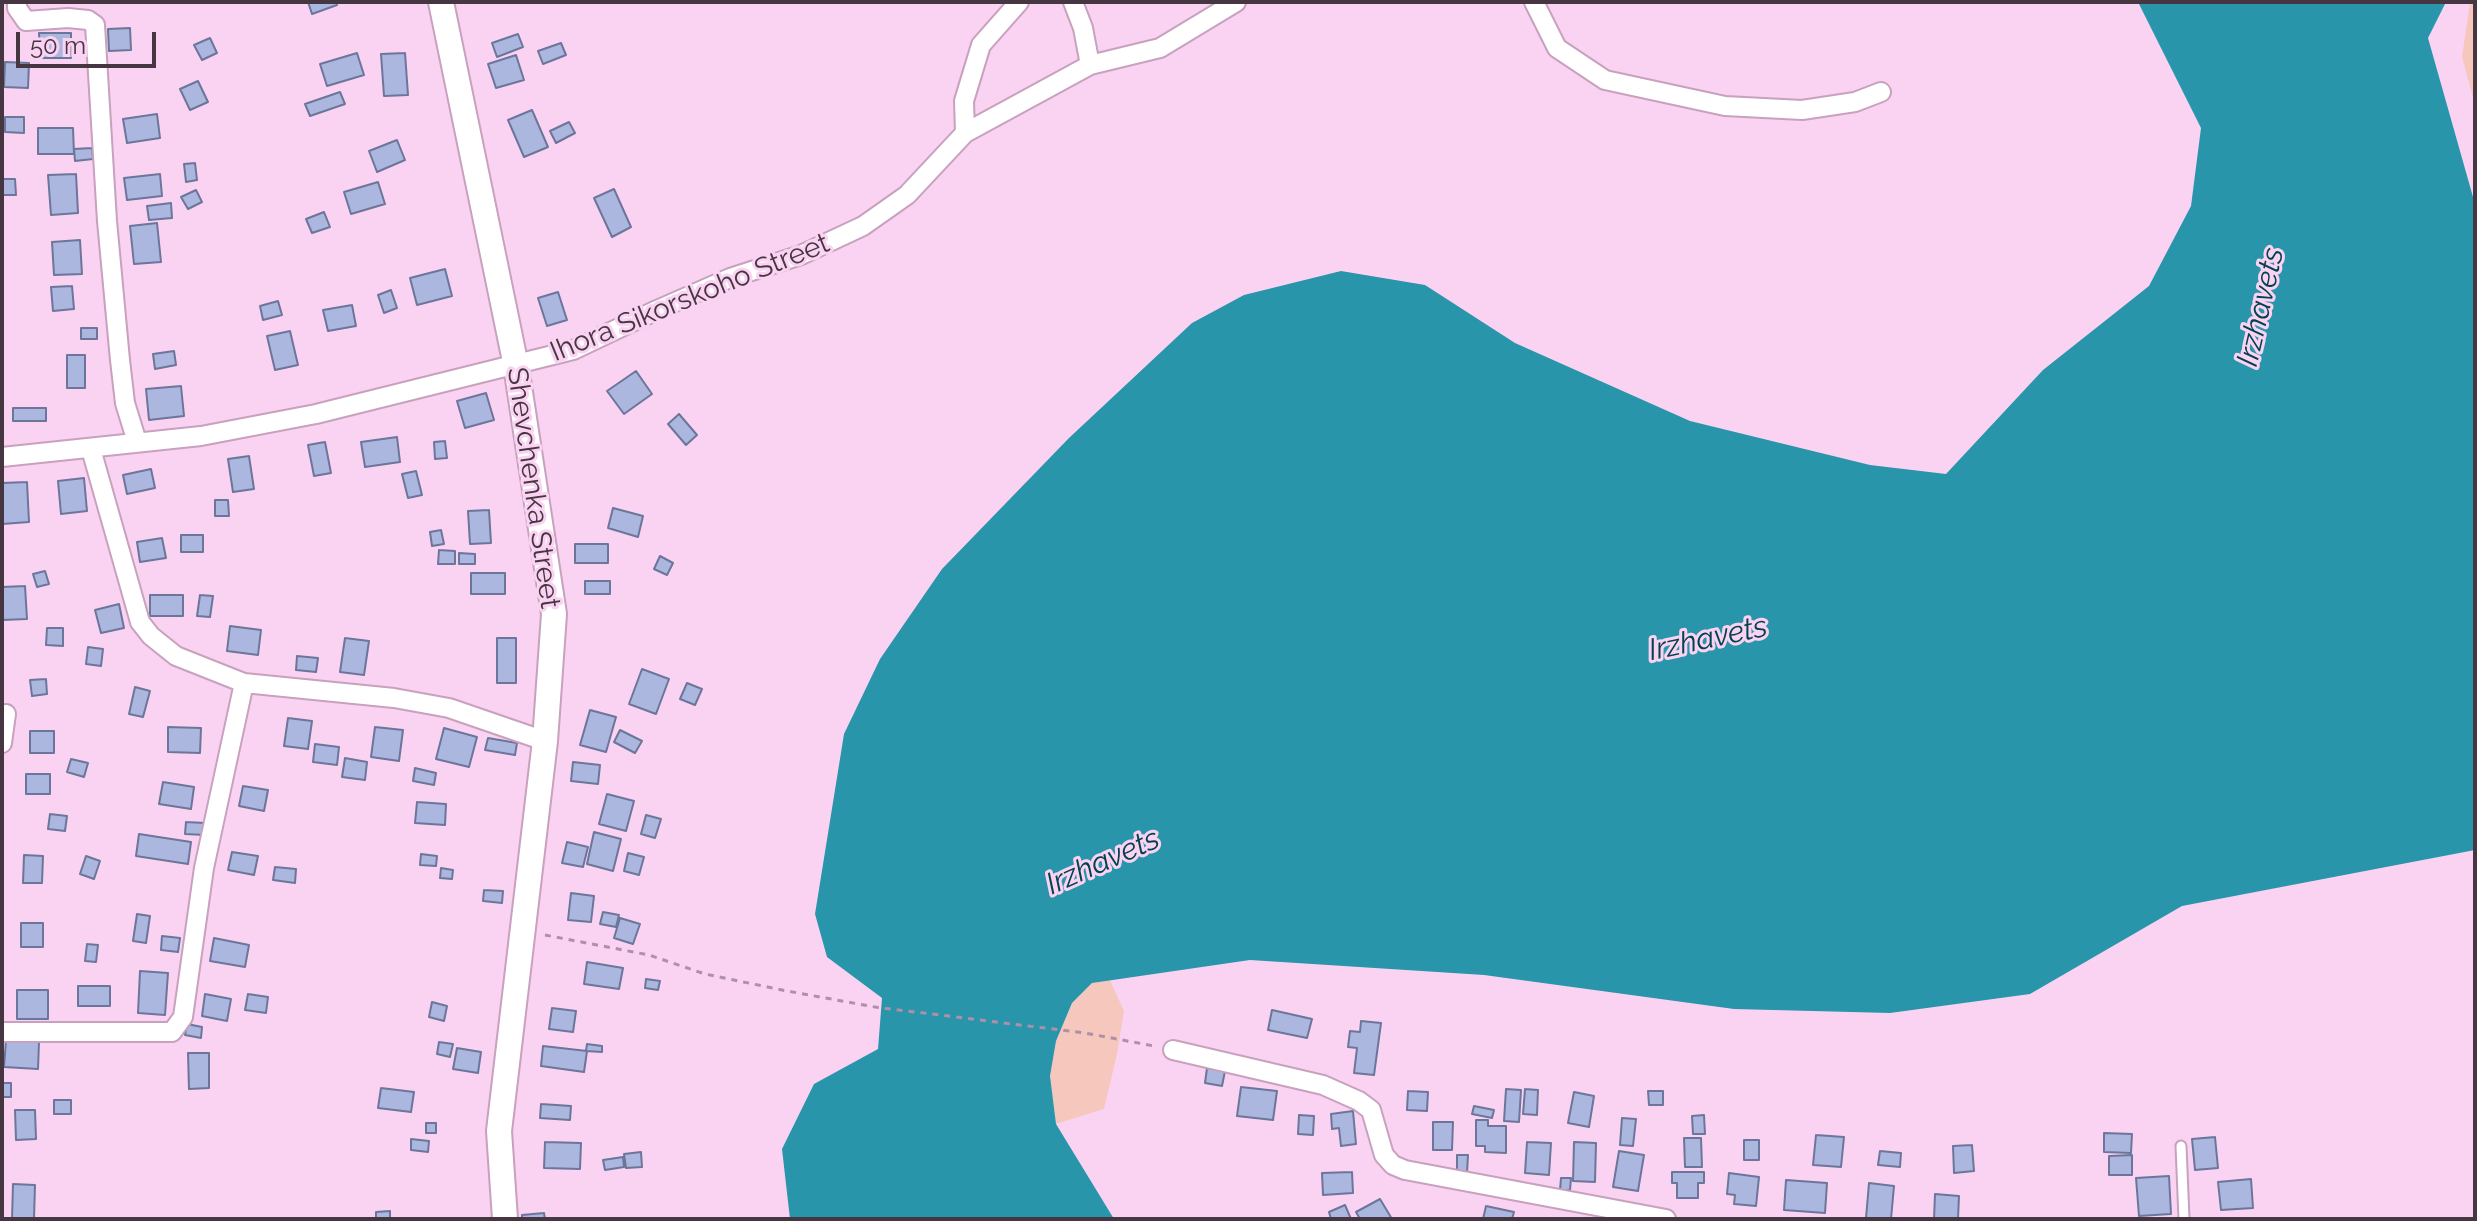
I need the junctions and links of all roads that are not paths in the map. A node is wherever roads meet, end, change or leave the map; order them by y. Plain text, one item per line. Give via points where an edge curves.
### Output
1 (17, 2) edge
2 (441, 2) edge
3 (1019, 2) edge
4 (1073, 2) edge
5 (1236, 2) edge
6 (1534, 2) edge
7 (1090, 65) junction
8 (1881, 92) dead end
9 (965, 133) junction
10 (516, 366) junction
11 (137, 442) junction
12 (91, 449) junction
13 (2, 457) edge
14 (244, 683) junction
15 (6, 714) dead end
16 (545, 741) junction
17 (2, 743) edge
18 (2, 1032) edge
19 (1173, 1050) road end
20 (2181, 1146) dead end
21 (505, 1219) edge
22 (1666, 1219) edge
23 (2184, 1219) edge

1 - 11 street via 26,21 68,18 95,25 120,360
2 - 10 street, Shevchenka Street
3 - 9 street via 981,45 964,101
4 - 7 street
5 - 7 street, Ihora Sikorskoho Street via 1160,48
6 - 8 street via 1557,48 1605,80 1725,106 1802,110
7 - 9 street, Ihora Sikorskoho Street
9 - 10 street, Ihora Sikorskoho Street via 907,195 863,226 801,255 730,278 573,350
10 - 11 street, Ihora Sikorskoho Street via 316,414
10 - 16 street, Shevchenka Street via 554,614
11 - 12 street, Ihora Sikorskoho Street
12 - 13 street, Ihora Sikorskoho Street
12 - 14 street via 140,622 176,656
14 - 16 street via 449,708
14 - 18 street via 204,868 183,1017 172,1032
15 - 17 street
16 - 21 street, Shevchenka Street via 499,1131
19 - 22 street via 1323,1085 1359,1101 1371,1110 1384,1155 1405,1170
20 - 23 lane

